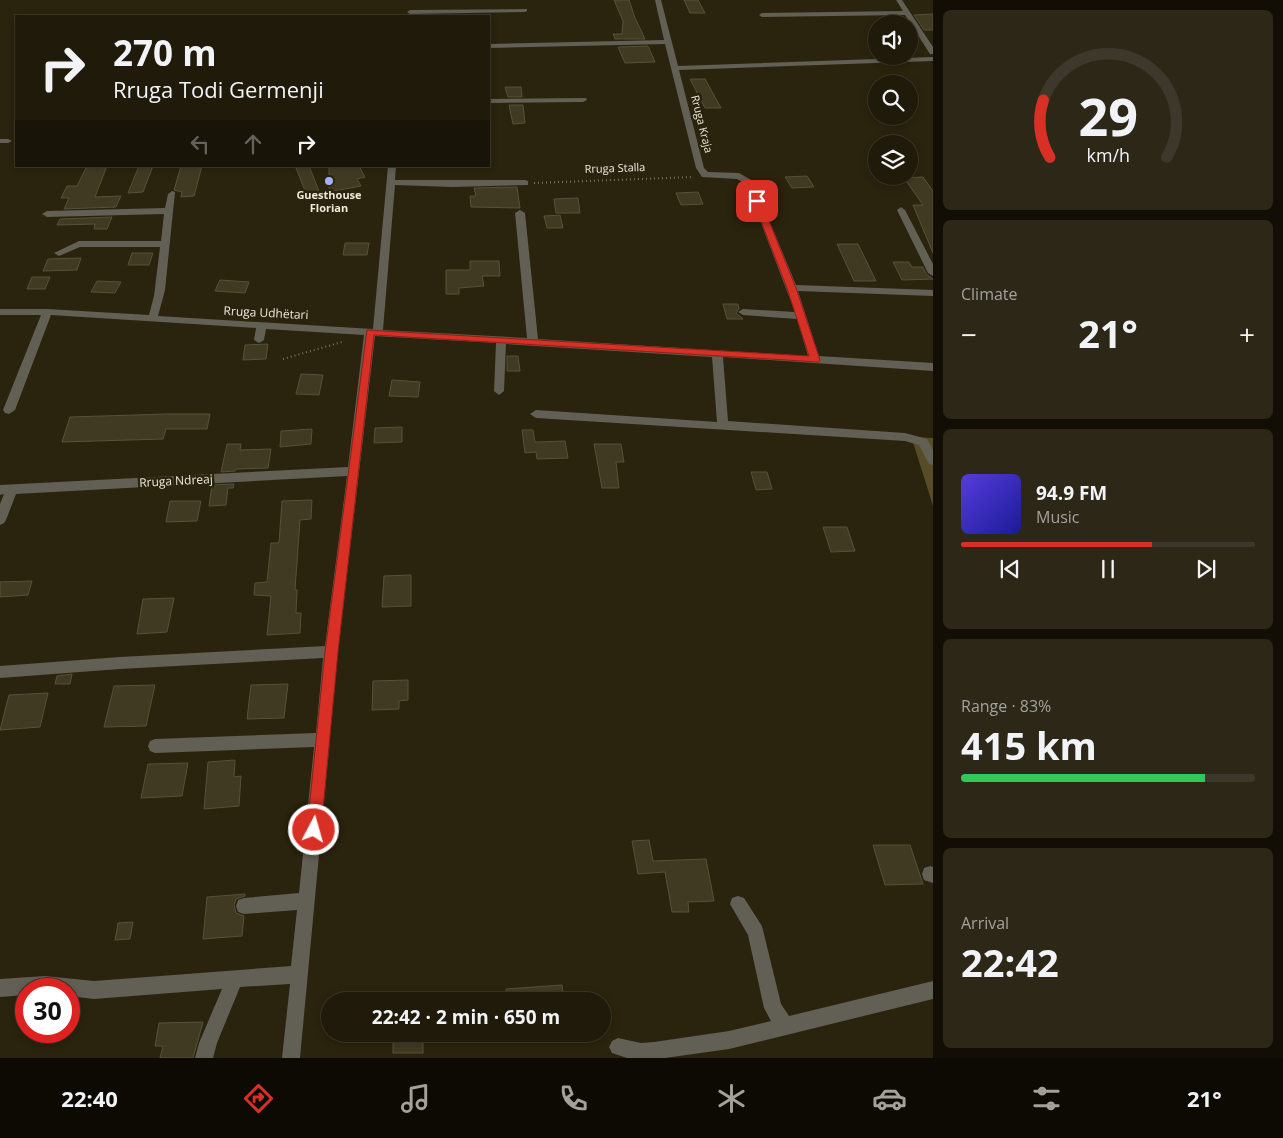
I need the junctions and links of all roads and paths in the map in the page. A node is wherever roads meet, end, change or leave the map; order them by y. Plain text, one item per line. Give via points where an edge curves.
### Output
1 (658, 0) edge
2 (899, 0) edge
3 (524, 10) dead end
4 (410, 12) edge
5 (908, 13) junction
6 (762, 15) dead end
7 (669, 42) junction
8 (490, 46) edge
9 (933, 52) edge
10 (933, 59) edge
11 (675, 68) junction
12 (583, 100) dead end
13 (490, 101) edge
14 (392, 167) edge
15 (705, 175) junction
16 (390, 182) junction
17 (525, 183) joint
18 (172, 194) dead end
19 (901, 210) dead end
20 (168, 211) junction
21 (520, 213) dead end
22 (47, 214) dead end
23 (166, 244) junction
24 (59, 253) dead end
25 (933, 273) edge
26 (792, 288) junction
27 (933, 293) edge
28 (0, 312) edge
29 (47, 312) junction
30 (743, 312) dead end
31 (801, 316) junction
32 (152, 319) junction
33 (262, 326) junction
34 (373, 334) junction
35 (259, 340) dead end
36 (501, 340) junction
37 (533, 342) junction
38 (717, 354) junction
39 (284, 359) dead end
40 (815, 360) junction
41 (933, 367) edge
42 (499, 391) dead end
43 (9, 410) dead end
44 (536, 414) dead end
45 (722, 425) junction
46 (933, 461) edge
47 (353, 471) junction
48 (6, 490) edge
49 (0, 520) edge
50 (331, 652) junction
51 (0, 672) edge
52 (323, 740) junction
53 (155, 746) dead end
54 (307, 901) junction
55 (738, 904) dead end
56 (244, 906) dead end
57 (300, 974) junction
58 (235, 979) junction
59 (0, 988) edge
60 (933, 990) edge
61 (784, 1025) junction
62 (618, 1047) dead end
63 (204, 1058) edge
64 (291, 1058) edge

1 - 7 street, Rruga Kraja
2 - 5 street
3 - 4 street
5 - 6 street
5 - 9 street
7 - 8 street
7 - 11 street, Rruga Kraja
10 - 11 street
11 - 15 street, Rruga Kraja via 700,168
12 - 13 street
14 - 16 street
15 - 17 path, Rruga Stalla
15 - 26 street via 739,176 750,183
16 - 17 street
16 - 34 street
18 - 20 street
19 - 25 street
20 - 22 street
20 - 23 street
21 - 37 street
23 - 24 street via 79,244
23 - 32 street via 158,301
26 - 27 street
26 - 31 street
28 - 29 street, Rruga Udhëtari
29 - 32 street, Rruga Udhëtari
29 - 43 street
30 - 31 street
31 - 40 street
32 - 33 street, Rruga Udhëtari
33 - 34 street, Rruga Udhëtari
33 - 35 street
34 - 36 street, Rruga Udhëtari
34 - 39 path
34 - 47 street
36 - 37 street, Rruga Udhëtari
36 - 42 street
37 - 38 street, Rruga Udhëtari
38 - 40 street, Rruga Udhëtari
38 - 45 street
40 - 41 street, Rruga Udhëtari
44 - 45 street
45 - 46 street via 905,437 923,442
47 - 48 street, Rruga Ndreaj
47 - 50 street
48 - 49 street
50 - 51 street
50 - 52 street
52 - 53 street
52 - 54 street
54 - 56 street
54 - 57 street
55 - 61 street via 756,932 773,1008
57 - 58 street
57 - 64 street
58 - 59 street via 94,990 45,985
58 - 63 street
60 - 61 street
61 - 62 street via 729,1040 686,1044 672,1049 641,1052

